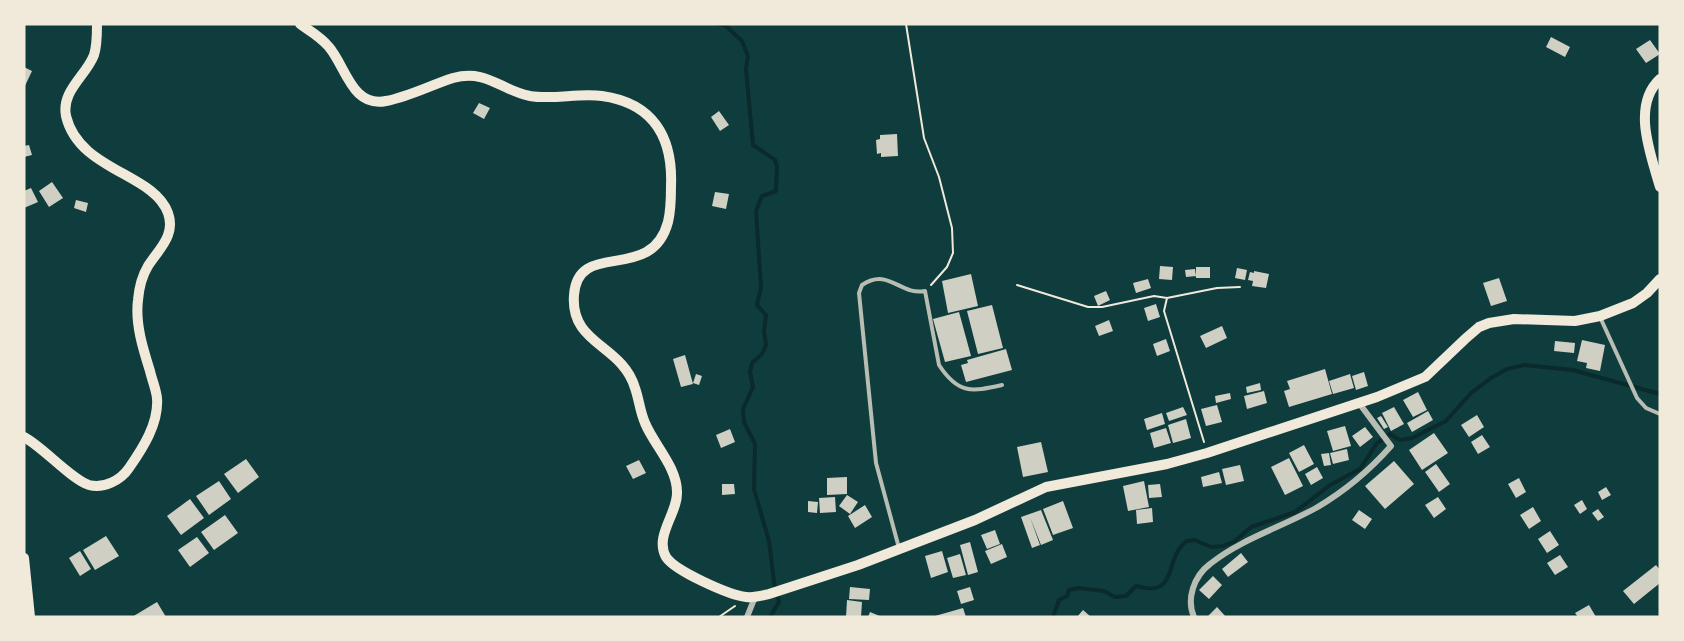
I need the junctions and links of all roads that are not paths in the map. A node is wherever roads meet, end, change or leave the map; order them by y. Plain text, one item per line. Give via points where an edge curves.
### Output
1 (97, 24) edge
2 (300, 24) edge
3 (1660, 79) edge
4 (1660, 187) edge
5 (1660, 279) edge
6 (1600, 316) junction
7 (1002, 385) dead end
8 (1358, 403) junction
9 (1660, 414) edge
10 (24, 437) edge
11 (899, 549) junction
12 (24, 558) edge
13 (751, 597) junction
14 (30, 617) edge
15 (747, 617) edge
16 (1194, 617) edge

1 - 10 main road via 93,56 66,103 70,127 89,152 158,197 170,219 169,234 143,275 137,301 142,343 157,397 155,417 127,472 98,486 80,481
2 - 13 main road via 330,47 356,92 372,101 385,102 453,78 476,75 532,96 615,99 636,107 659,129 672,164 670,211 664,233 639,257 599,263 582,273 574,292 575,319 630,374 645,423 674,476 678,496 663,535 666,557 678,568 716,588
3 - 4 main road via 1648,97 1646,121
5 - 6 main road via 1633,303
6 - 8 main road via 1575,321 1514,319 1489,323 1479,327 1425,377
6 - 9 lane via 1634,390 1646,408
7 - 11 lane via 975,391 963,389 945,375 939,365 925,291 913,292 877,278 862,285 859,293 876,463
8 - 11 main road via 1207,453 1046,487
8 - 16 street via 1390,446 1359,480 1316,508 1208,565 1189,601
11 - 13 main road
12 - 14 main road
13 - 15 street

